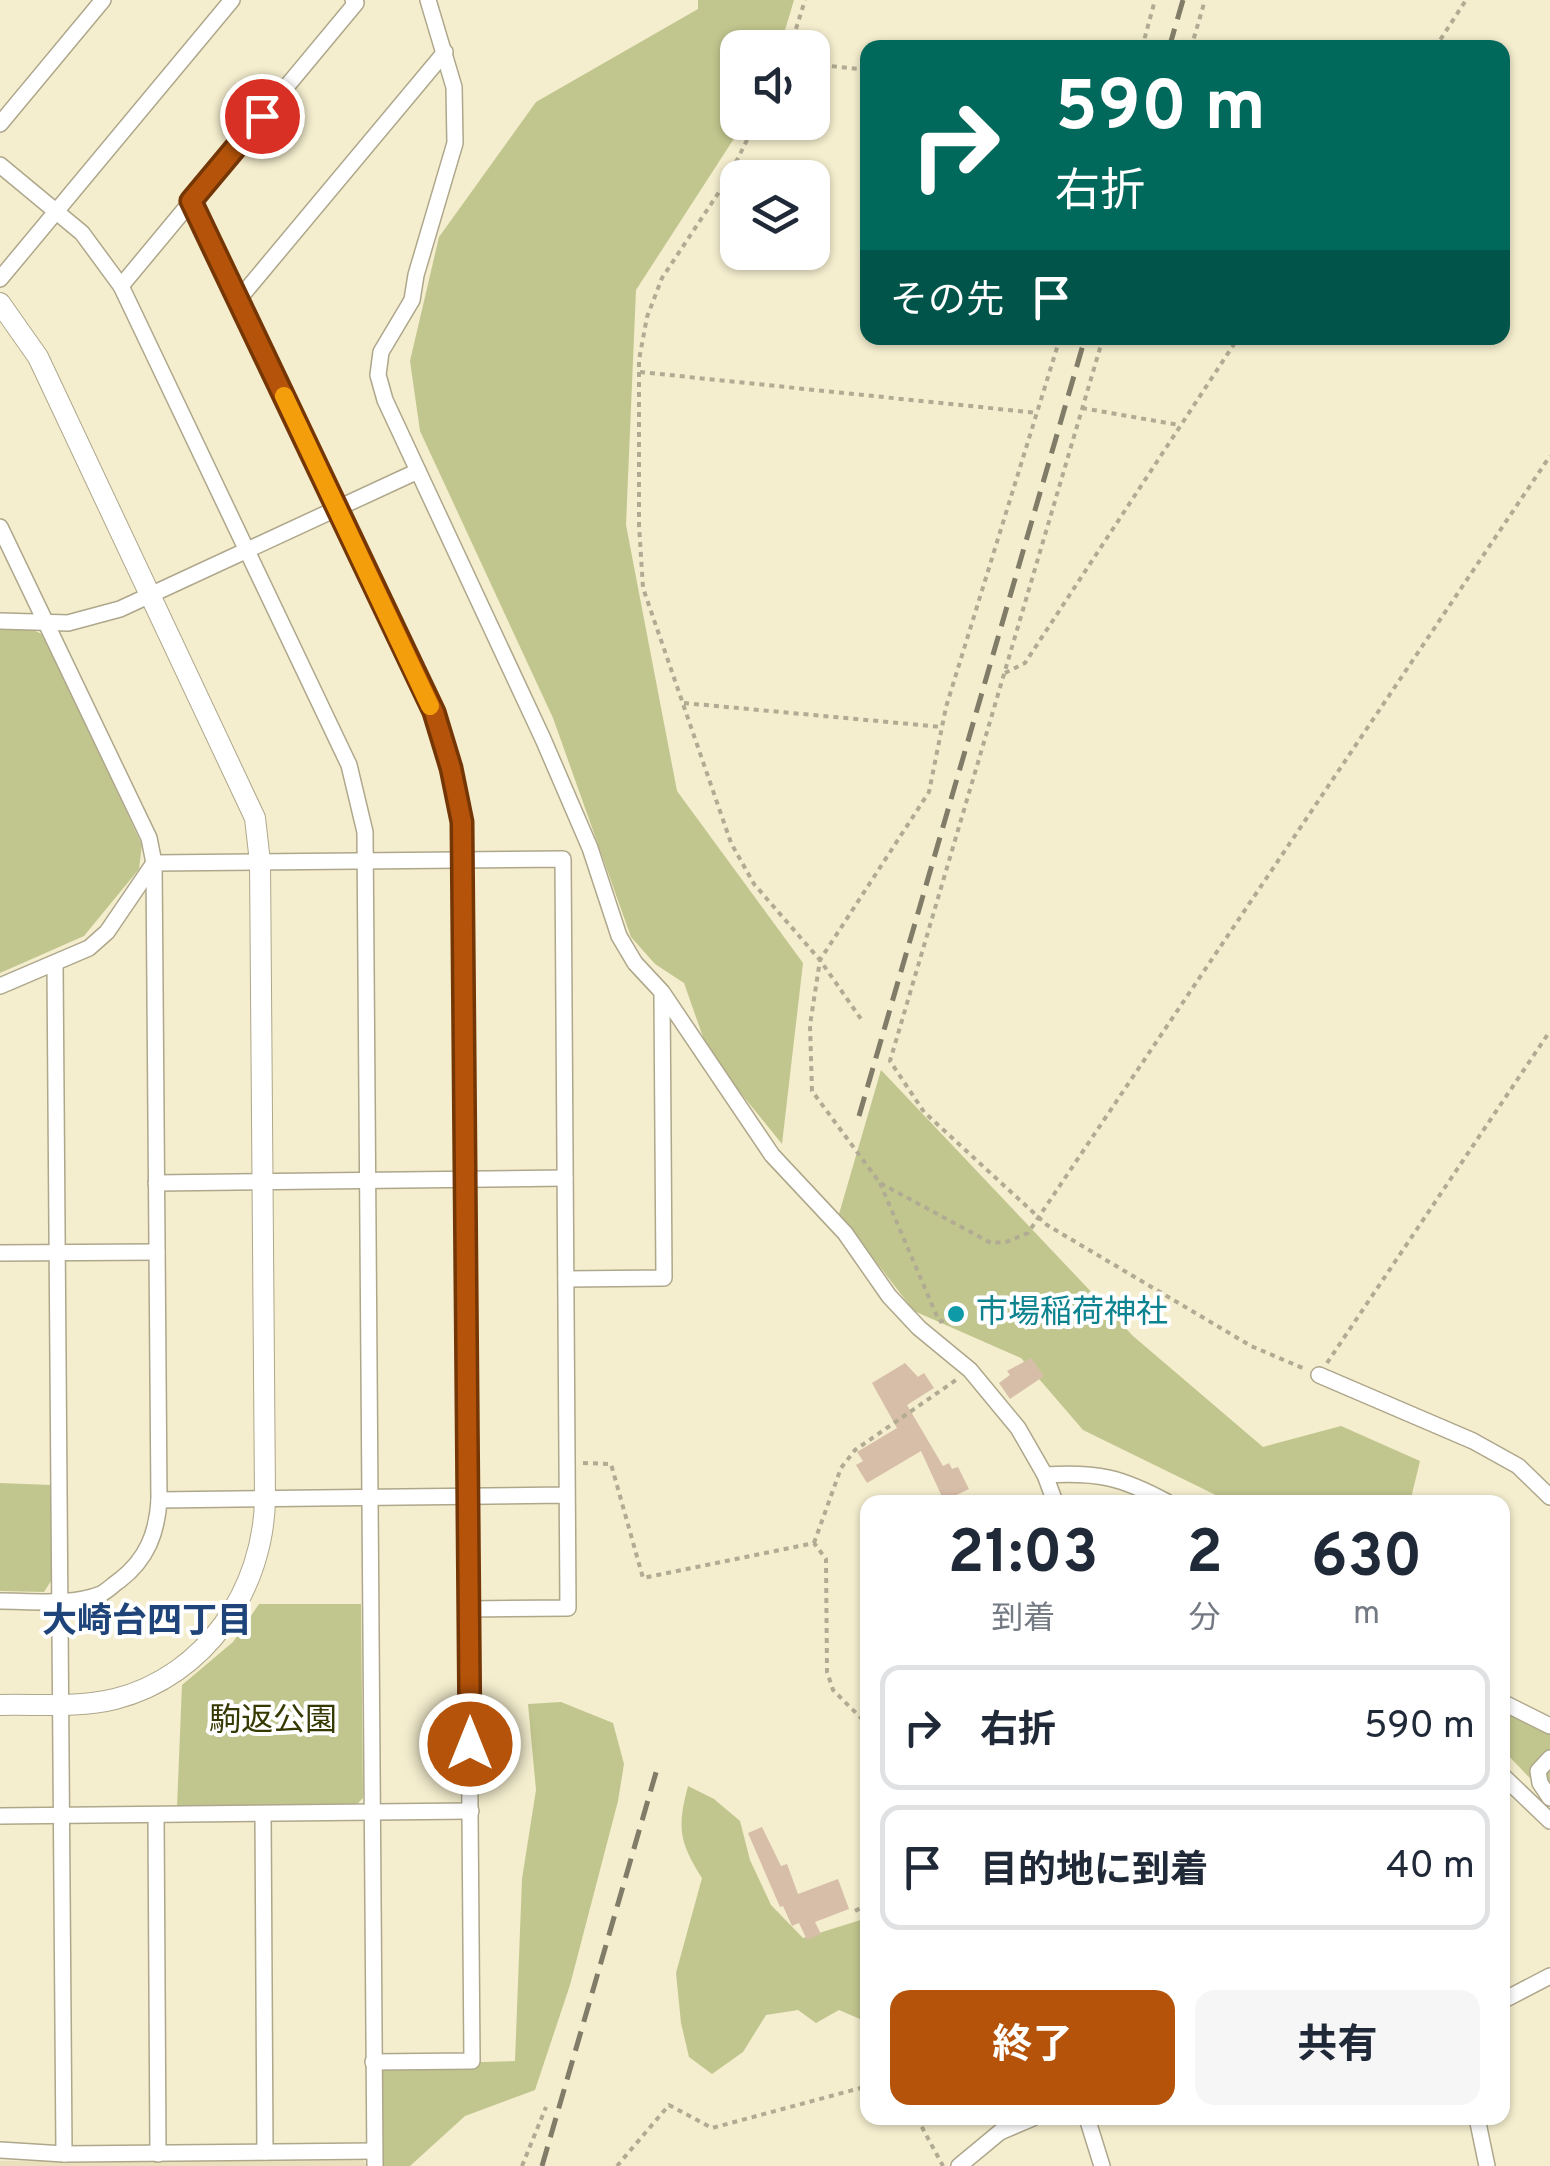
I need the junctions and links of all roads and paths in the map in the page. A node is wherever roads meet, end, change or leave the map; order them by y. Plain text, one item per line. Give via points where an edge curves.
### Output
1 (103, 0) edge
2 (232, 0) edge
3 (353, 0) edge
4 (428, 0) edge
5 (805, 0) edge
6 (1155, 0) edge
7 (1205, 0) edge
8 (1466, 0) edge
9 (796, 30) edge
10 (1144, 40) edge
11 (1192, 40) edge
12 (1440, 40) edge
13 (446, 52) junction
14 (830, 66) edge
15 (860, 69) edge
16 (0, 124) edge
17 (747, 140) edge
18 (0, 165) edge
19 (191, 201) junction
20 (56, 211) junction
21 (0, 279) edge
22 (120, 286) junction
23 (238, 300) junction
24 (0, 303) edge
25 (1058, 345) edge
26 (1101, 345) edge
27 (1233, 345) edge
28 (639, 372) junction
29 (1082, 408) junction
30 (1038, 413) junction
31 (1178, 425) junction
32 (1550, 456) edge
33 (418, 470) junction
34 (336, 508) junction
35 (0, 526) edge
36 (247, 550) junction
37 (150, 595) junction
38 (0, 621) edge
39 (46, 622) junction
40 (1004, 673) junction
41 (684, 702) junction
42 (942, 727) junction
43 (464, 860) junction
44 (364, 861) junction
45 (260, 862) junction
46 (154, 863) junction
47 (820, 960) junction
48 (55, 965) junction
49 (0, 986) edge
50 (662, 992) junction
51 (861, 1019) dead end
52 (1550, 1031) edge
53 (565, 1178) junction
54 (466, 1179) junction
55 (367, 1180) junction
56 (262, 1181) junction
57 (156, 1182) junction
58 (880, 1183) junction
59 (1038, 1218) junction
60 (57, 1252) junction
61 (157, 1252) junction
62 (0, 1253) edge
63 (566, 1279) junction
64 (952, 1318) dead end
65 (940, 1322) junction
66 (956, 1358) junction
67 (970, 1370) junction
68 (1319, 1375) junction
69 (567, 1463) junction
70 (1045, 1475) junction
71 (568, 1495) junction
72 (1052, 1495) edge
73 (1153, 1495) edge
74 (468, 1496) junction
75 (369, 1497) junction
76 (1550, 1497) edge
77 (265, 1498) junction
78 (159, 1500) junction
79 (814, 1543) junction
80 (60, 1600) junction
81 (0, 1601) edge
82 (469, 1609) junction
83 (61, 1704) junction
84 (0, 1705) edge
85 (1510, 1706) edge
86 (860, 1716) edge
87 (1550, 1726) edge
88 (1550, 1758) edge
89 (1510, 1783) edge
90 (1550, 1798) edge
91 (470, 1811) junction
92 (372, 1812) junction
93 (262, 1814) junction
94 (156, 1815) junction
95 (0, 1816) edge
96 (62, 1816) junction
97 (1550, 1821) edge
98 (1550, 1976) edge
99 (1510, 1997) edge
100 (373, 2062) junction
101 (860, 2088) edge
102 (546, 2107) dead end
103 (921, 2125) edge
104 (1016, 2125) edge
105 (1088, 2125) edge
106 (1478, 2125) edge
107 (0, 2150) edge
108 (265, 2152) junction
109 (64, 2154) junction
110 (158, 2154) junction
111 (374, 2159) edge
112 (522, 2166) edge
113 (617, 2166) edge
114 (942, 2166) edge
115 (959, 2166) edge
116 (1102, 2166) edge
117 (1487, 2166) edge

1 - 16 street
2 - 20 street
3 - 19 street
4 - 13 street
5 - 9 path
6 - 10 path
7 - 11 path
8 - 12 path
13 - 23 street
13 - 33 street via 456,143 412,300 381,352 378,375
14 - 15 path
17 - 28 path via 662,278 647,318
18 - 20 street
19 - 22 street
19 - 23 street
20 - 21 street
20 - 22 street via 82,232
22 - 36 street
23 - 34 street
24 - 37 street via 38,357
25 - 30 path
26 - 29 path
27 - 31 path
28 - 30 path
28 - 41 path via 643,588
29 - 31 path
29 - 40 path
30 - 42 path
31 - 40 path via 1024,663
32 - 59 path
33 - 34 street
33 - 50 street via 582,830 618,936
34 - 36 street
34 - 43 street via 438,725 458,794
35 - 39 street
36 - 37 street
36 - 44 street via 349,765 365,832
37 - 39 street via 96,617
37 - 45 street via 255,818
38 - 39 street
39 - 46 street via 149,838
40 - 59 path via 890,1061 924,1112
41 - 42 path
41 - 47 path via 731,843 754,884
42 - 47 path via 929,792
43 - 44 street
43 - 53 street via 563,859
43 - 54 street
44 - 45 street
44 - 55 street
45 - 46 street
45 - 56 street
46 - 48 street via 107,932
46 - 57 street
47 - 51 path
47 - 58 path via 810,1025 812,1092
48 - 49 street
48 - 60 street
50 - 63 street via 664,1278
50 - 66 street via 772,1155 845,1233 889,1296
52 - 68 path
53 - 54 street
53 - 63 street
54 - 55 street
54 - 74 street
55 - 56 street
55 - 75 street
56 - 57 street
56 - 77 street
57 - 61 street
58 - 59 path via 991,1243 1028,1233
58 - 65 path
59 - 68 path via 1251,1346
60 - 61 street
60 - 62 street
60 - 80 street
61 - 78 street
63 - 69 street
64 - 65 path
65 - 66 path
66 - 67 street
67 - 70 street via 1018,1428
67 - 79 path via 855,1450 841,1468
68 - 76 street via 1473,1441 1518,1466
69 - 71 street
69 - 79 path via 611,1464 643,1578
70 - 72 street
70 - 73 street via 1088,1472
71 - 74 street
71 - 82 street via 568,1608
74 - 75 street
74 - 82 street
75 - 77 street
75 - 92 street
77 - 78 street
77 - 83 street via 251,1577 209,1644 153,1686 113,1700
78 - 80 street via 150,1546 135,1568 102,1594
79 - 86 path via 826,1560 828,1672 833,1690
80 - 81 street
80 - 83 street
82 - 91 street
83 - 84 street
83 - 96 street
85 - 87 street
88 - 90 street via 1538,1771
89 - 97 street
91 - 92 street
91 - 100 street via 472,2061
92 - 93 street
92 - 100 street
93 - 94 street
93 - 108 street
94 - 96 street
94 - 110 street
95 - 96 street
96 - 109 street
98 - 99 street
100 - 111 street
101 - 113 path via 712,2128 668,2104
102 - 112 path
103 - 114 path
104 - 115 street
105 - 116 street
106 - 117 street
107 - 109 street
108 - 110 street
108 - 111 street
109 - 110 street

